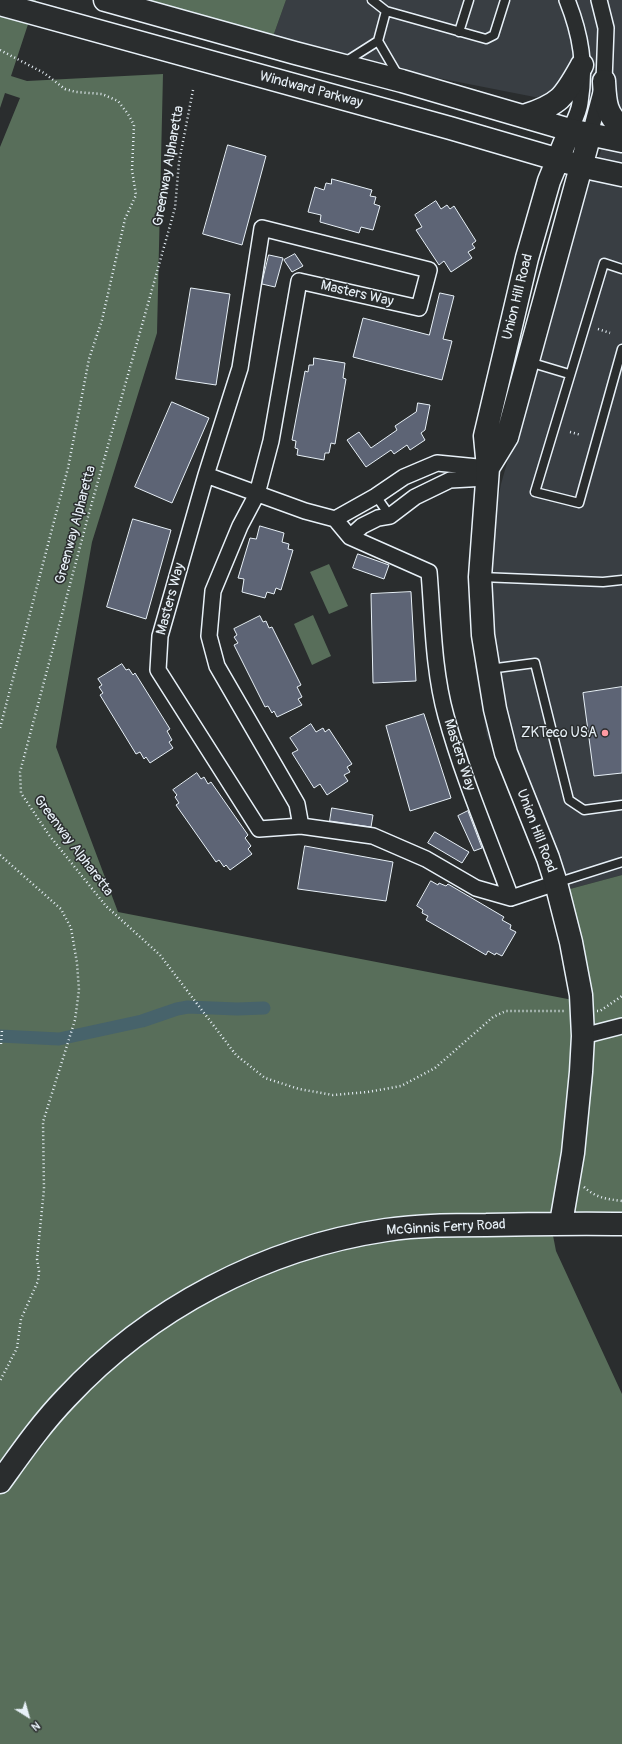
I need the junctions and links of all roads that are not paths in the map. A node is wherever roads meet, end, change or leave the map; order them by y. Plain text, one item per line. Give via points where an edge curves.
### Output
1 (106, 0) edge
2 (372, 0) edge
3 (469, 0) edge
4 (505, 0) edge
5 (567, 0) edge
6 (599, 0) edge
7 (0, 4) edge
8 (386, 11) junction
9 (459, 32) junction
10 (378, 41) junction
11 (340, 65) junction
12 (582, 65) junction
13 (604, 80) junction
14 (402, 81) junction
15 (524, 116) junction
16 (622, 127) edge
17 (580, 132) junction
18 (622, 141) edge
19 (559, 159) junction
20 (580, 166) junction
21 (622, 175) edge
22 (622, 268) edge
23 (622, 349) edge
24 (502, 358) junction
25 (528, 362) junction
26 (569, 374) junction
27 (437, 463) junction
28 (488, 473) junction
29 (206, 475) junction
30 (450, 480) junction
31 (257, 494) junction
32 (376, 496) junction
33 (390, 516) junction
34 (335, 519) junction
35 (350, 537) junction
36 (480, 577) junction
37 (622, 580) edge
38 (488, 669) junction
39 (622, 805) edge
40 (300, 826) junction
41 (622, 862) edge
42 (556, 883) junction
43 (511, 898) junction
44 (622, 1026) edge
45 (583, 1036) junction
46 (561, 1223) junction
47 (622, 1224) edge
48 (0, 1482) edge

1 - 11 main road
2 - 8 lane
3 - 9 lane
4 - 9 lane via 494,35 486,40
5 - 12 street via 579,32
6 - 13 street via 606,28
7 - 19 main road, Windward Parkway
8 - 9 lane
8 - 10 lane
10 - 11 lane
10 - 14 lane
11 - 14 main road
12 - 15 main road via 560,100 545,109
12 - 17 street
13 - 16 main road via 607,110
13 - 17 street
14 - 15 main road
15 - 17 main road
17 - 18 main road
17 - 19 main road, Union Hill Road
17 - 20 main road, Union Hill Road
19 - 20 main road, Windward Parkway
19 - 24 main road, Union Hill Road via 545,197
20 - 21 main road, Windward Parkway
20 - 25 main road, Union Hill Road
22 - 26 lane via 604,263
23 - 26 lane via 578,503 535,492
24 - 25 main road
24 - 28 main road, Union Hill Road via 485,436
25 - 26 lane
25 - 28 main road, Union Hill Road via 507,437
27 - 28 street
27 - 30 street
27 - 32 street via 404,477
28 - 30 street
28 - 36 main road, Union Hill Road
29 - 31 street
29 - 31 street, Masters Way via 240,368 262,228 429,270 419,308 299,281 271,441
29 - 40 street, Masters Way via 160,636 158,670 259,829
30 - 33 street via 415,497
31 - 34 street via 305,512
31 - 40 street, Masters Way via 240,526 213,591 209,636 217,666 297,804
32 - 33 lane
32 - 34 street
33 - 35 street via 378,518 362,526
34 - 35 street, Masters Way
35 - 43 street, Masters Way via 429,572 436,663 446,715
36 - 37 lane via 603,582
36 - 38 main road, Union Hill Road via 483,635
38 - 39 lane via 535,663 569,800 584,810
38 - 42 main road, Union Hill Road via 506,753
40 - 43 street, Masters Way via 373,836 426,859 476,888
41 - 42 lane
42 - 43 street
42 - 45 main road, Union Hill Road via 577,967
44 - 45 street
45 - 46 main road, Union Hill Road via 576,1124
46 - 47 main road, McGinnis Ferry Road
46 - 48 main road, McGinnis Ferry Road via 429,1226 387,1230 350,1236 305,1248 252,1267 170,1311 134,1336 66,1398 33,1435

